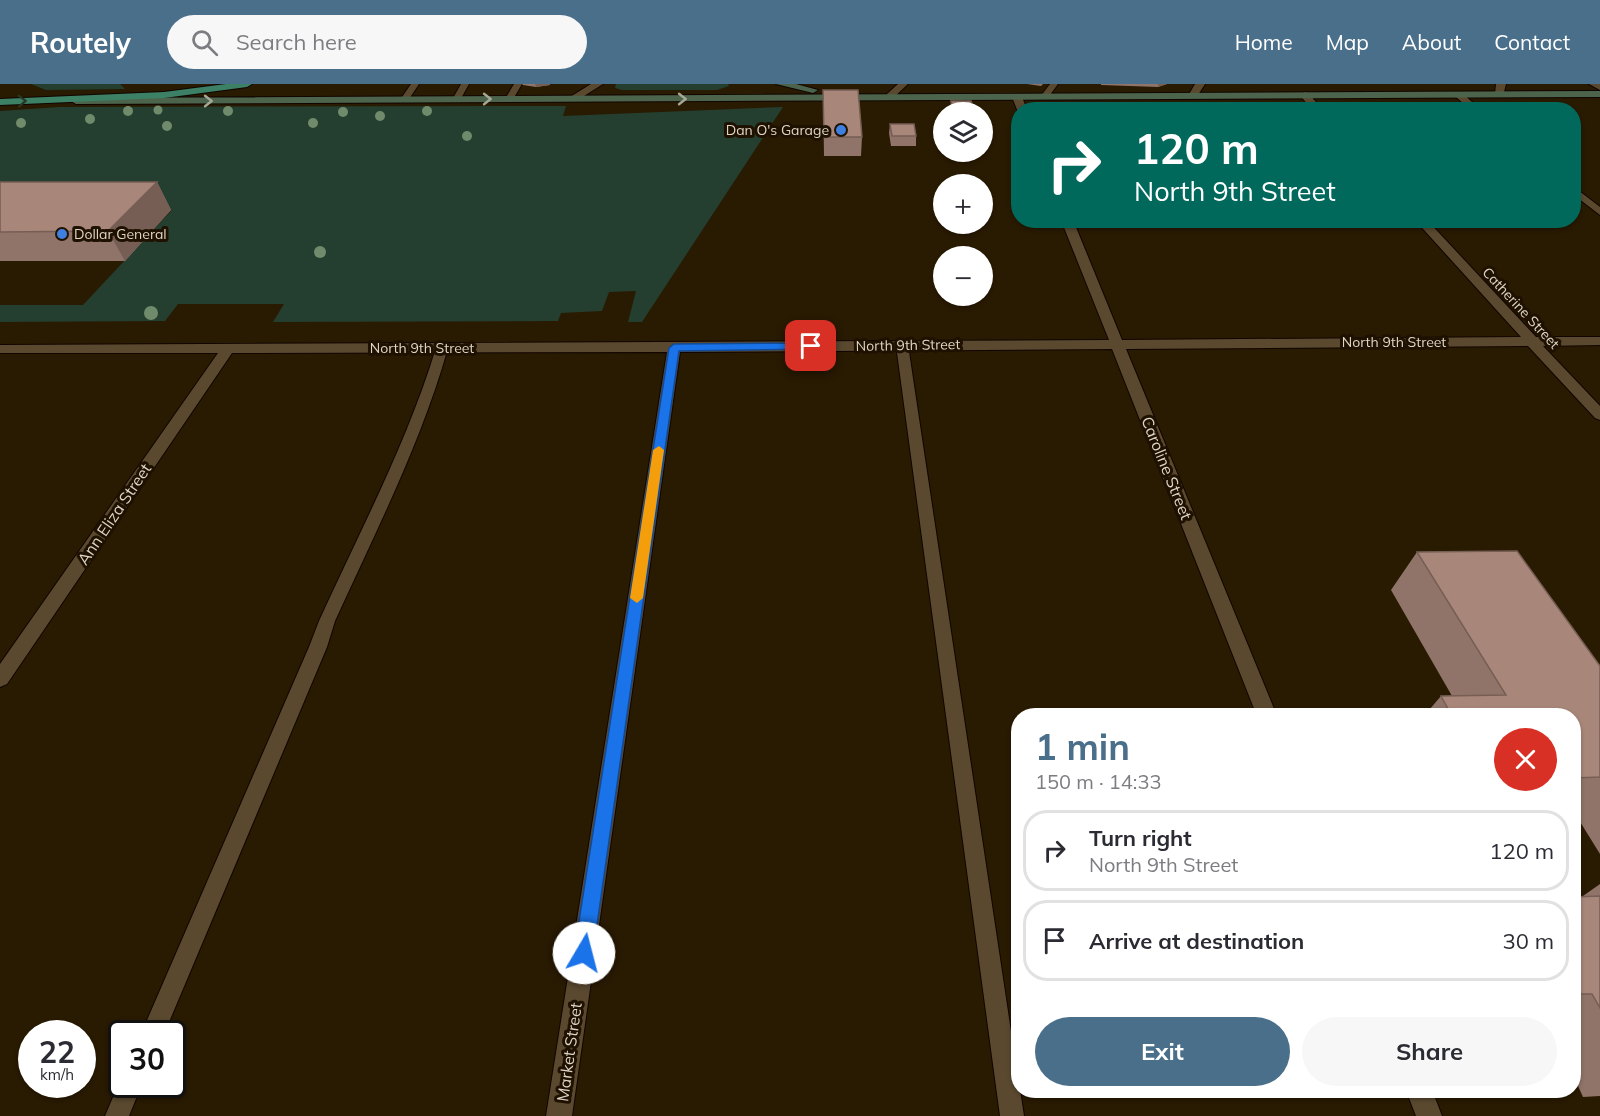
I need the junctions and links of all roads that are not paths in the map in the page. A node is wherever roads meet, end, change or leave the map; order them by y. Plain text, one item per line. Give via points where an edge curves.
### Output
1 (247, 84) edge
2 (415, 84) edge
3 (465, 84) edge
4 (518, 84) edge
5 (598, 84) edge
6 (781, 84) edge
7 (903, 84) edge
8 (1054, 84) edge
9 (1200, 84) edge
10 (1594, 84) edge
11 (1600, 87) edge
12 (1501, 89) edge
13 (1600, 94) edge
14 (1305, 95) junction
15 (1459, 95) junction
16 (890, 96) junction
17 (1193, 96) junction
18 (1017, 97) junction
19 (1044, 97) junction
20 (509, 99) junction
21 (573, 99) junction
22 (44, 100) junction
23 (404, 100) junction
24 (456, 100) junction
25 (0, 102) edge
26 (1019, 102) edge
27 (1311, 102) edge
28 (1467, 102) edge
29 (1581, 196) edge
30 (1600, 212) edge
31 (1070, 228) edge
32 (1427, 228) edge
33 (1532, 341) junction
34 (1600, 341) edge
35 (1117, 343) junction
36 (902, 345) junction
37 (228, 348) junction
38 (442, 348) junction
39 (674, 348) junction
40 (0, 349) edge
41 (1600, 415) edge
42 (0, 679) edge
43 (1264, 708) edge
44 (158, 1020) edge
45 (124, 1098) edge
46 (1422, 1098) edge
47 (117, 1116) edge
48 (559, 1116) edge
49 (1012, 1116) edge
50 (1429, 1116) edge

1 - 22 main road via 164,95
2 - 23 lane
3 - 24 lane
4 - 20 lane
5 - 21 street
6 - 16 street
7 - 16 street
8 - 19 lane
9 - 17 street
10 - 11 street
12 - 13 street
12 - 15 street
14 - 15 street
14 - 17 street
14 - 27 street
15 - 28 lane
16 - 18 street
21 -> 16 street
17 - 19 street
18 - 19 street
18 - 26 street
20 - 21 street
24 -> 20 street
22 -> 23 street
25 -> 22 main road
23 - 24 street
29 - 30 lane
31 - 35 street, Caroline Street
32 - 33 street, Catherine Street
33 - 34 street, North 9th Street
33 - 35 street, North 9th Street
33 - 41 street, Catherine Street
35 - 36 street, North 9th Street
35 - 43 street, Caroline Street
36 - 39 street, North 9th Street
36 - 49 lane
37 - 38 street, North 9th Street
37 - 40 street, North 9th Street
37 - 42 street, Ann Eliza Street
38 - 39 street, North 9th Street
38 - 44 lane via 408,444 327,621
39 - 48 street, Market Street
45 - 47 lane
46 - 50 street

